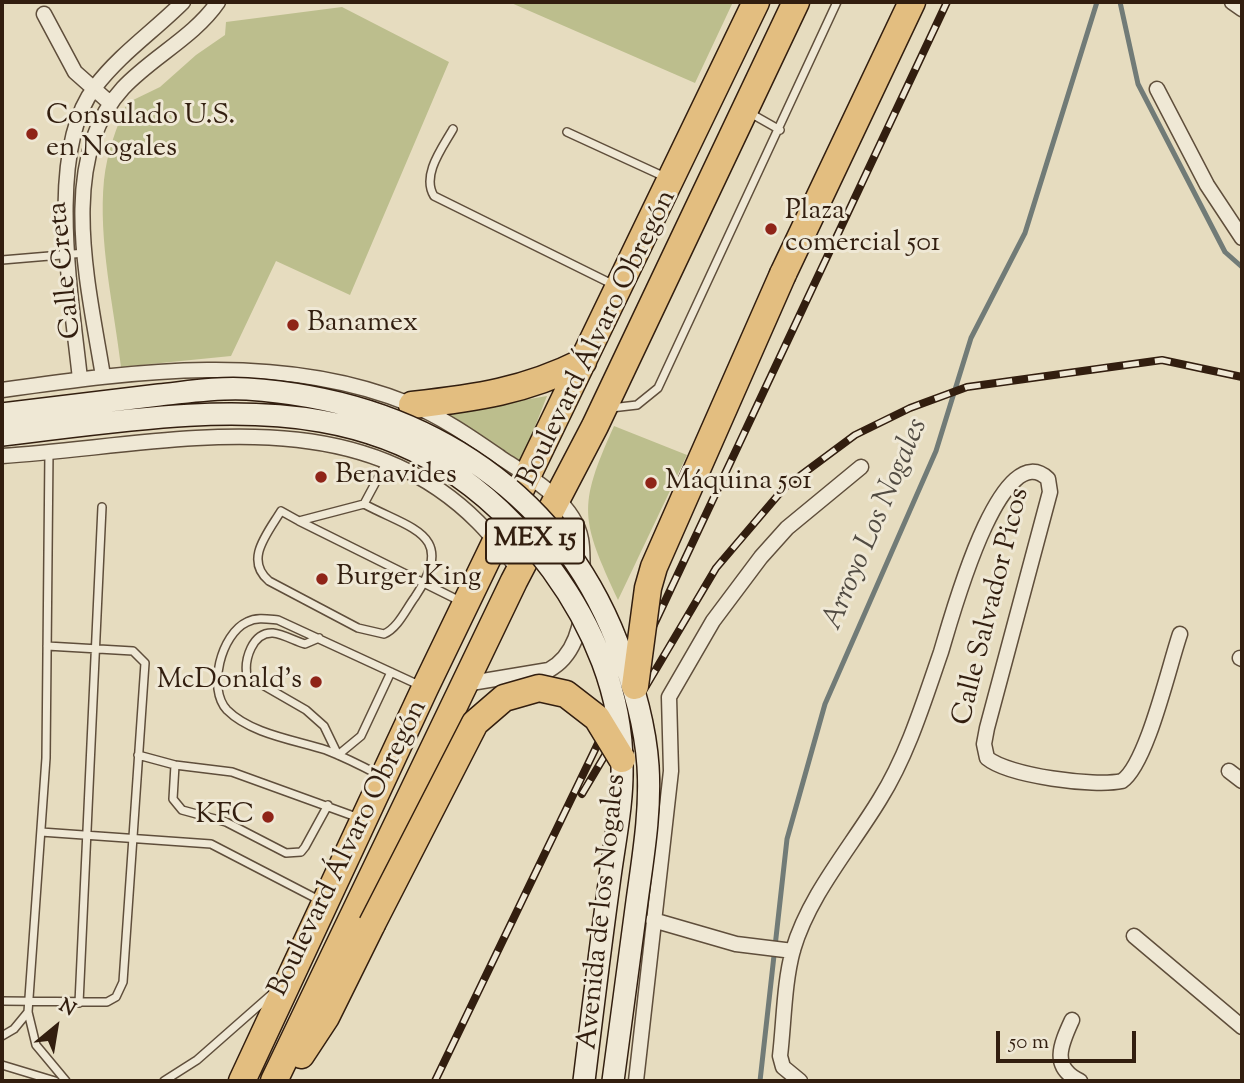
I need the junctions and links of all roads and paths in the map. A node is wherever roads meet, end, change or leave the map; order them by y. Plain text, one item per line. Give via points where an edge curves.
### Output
1 (183, 2) edge
2 (218, 2) edge
3 (756, 2) edge
4 (796, 2) edge
5 (837, 2) edge
6 (912, 2) edge
7 (1232, 2) edge
8 (1242, 9) edge
9 (44, 14) dead end
10 (93, 89) junction
11 (1157, 89) dead end
12 (110, 103) junction
13 (746, 110) junction
14 (453, 129) dead end
15 (780, 130) junction
16 (567, 132) dead end
17 (671, 180) junction
18 (1242, 238) edge
19 (85, 253) junction
20 (68, 254) junction
21 (2, 260) edge
22 (619, 288) junction
23 (583, 362) junction
24 (103, 376) junction
25 (80, 379) junction
26 (2, 390) edge
27 (412, 405) junction
28 (603, 408) junction
29 (2, 414) edge
30 (2, 435) edge
31 (49, 451) junction
32 (2, 456) edge
33 (386, 463) junction
34 (860, 467) dead end
35 (528, 476) junction
36 (364, 504) junction
37 (102, 507) dead end
38 (551, 510) junction
39 (299, 520) junction
40 (496, 542) junction
41 (520, 571) junction
42 (424, 583) junction
43 (466, 604) junction
44 (1180, 634) dead end
45 (319, 638) junction
46 (47, 646) junction
47 (94, 648) junction
48 (391, 672) junction
49 (465, 684) junction
50 (635, 687) junction
51 (425, 688) junction
52 (138, 755) junction
53 (338, 755) junction
54 (622, 759) junction
55 (176, 765) junction
56 (1229, 771) dead end
57 (385, 778) junction
58 (1242, 781) edge
59 (328, 805) junction
60 (365, 820) junction
61 (41, 832) junction
62 (86, 834) junction
63 (132, 836) junction
64 (326, 903) junction
65 (653, 920) junction
66 (1134, 936) dead end
67 (793, 951) junction
68 (291, 978) junction
69 (2, 1001) edge
70 (29, 1002) junction
71 (79, 1003) junction
72 (28, 1012) junction
73 (1072, 1020) dead end
74 (1242, 1027) edge
75 (2, 1036) edge
76 (2, 1065) edge
77 (55, 1081) edge
78 (66, 1081) edge
79 (164, 1081) edge
80 (242, 1081) edge
81 (275, 1081) edge
82 (584, 1081) edge
83 (613, 1081) edge
84 (636, 1081) edge
85 (800, 1081) edge
86 (1080, 1081) edge

1 - 10 street, Calle Creta
2 - 12 street, Calle Creta
3 - 17 highway, Boulevard Álvaro Obregón / MEX 15
4 - 13 highway, Boulevard Álvaro Obregón / MEX 15
5 - 15 lane
6 - 50 highway, bridge via 783,274 657,558 648,588
7 - 8 street
9 - 10 street via 75,72
10 - 12 street
10 - 20 street, Calle Creta via 67,165
11 - 18 street via 1207,186
12 - 19 street, Calle Creta via 92,147 83,186
13 - 15 lane
13 - 28 highway, Boulevard Álvaro Obregón / MEX 15
14 - 22 lane via 431,173 434,196
15 - 28 lane via 658,388 637,405
16 - 17 lane
17 - 22 highway, Boulevard Álvaro Obregón / MEX 15
19 - 20 lane
19 - 24 street, Calle Creta
20 - 21 lane
20 - 25 street, Calle Creta
22 - 23 highway, Boulevard Álvaro Obregón / MEX 15
23 - 27 highway via 546,381 507,393
23 - 35 highway, Boulevard Álvaro Obregón / MEX 15
24 - 25 street
24 - 27 street via 212,370 292,373 341,382
25 - 26 street
27 - 35 street
28 - 38 highway, Boulevard Álvaro Obregón / MEX 15
29 - 38 main road, Avenida de los Nogales, bridge via 243,388 344,402 394,419 452,448
30 - 54 main road, Avenida de los Nogales, bridge via 183,414 283,414 342,424 441,466 478,490 533,544 561,582 592,635 610,684
31 - 32 street
31 - 33 street via 247,435 330,443
31 - 46 lane
33 - 36 lane
33 - 40 street via 410,472 448,498
34 - 65 street via 787,528 761,557 674,684 667,706 671,771
35 - 38 street
35 - 40 highway, Boulevard Álvaro Obregón / MEX 15
36 - 39 lane
36 - 42 lane via 420,533 430,543 433,560
37 - 47 lane
38 - 41 highway, Boulevard Álvaro Obregón / MEX 15
38 - 49 street via 571,517 581,539 584,584 574,643 566,657 549,670
38 - 50 main road, Avenida de los Nogales, bridge via 610,622
39 - 42 lane
39 - 42 lane via 281,511 261,545 258,572 358,628 377,634 389,632
40 - 41 street
40 - 43 highway, Boulevard Álvaro Obregón / MEX 15
41 - 49 highway, Boulevard Álvaro Obregón / MEX 15
42 - 43 lane
43 - 51 highway, Boulevard Álvaro Obregón / MEX 15
44 - 67 street, Calle Salvador Picos via 1143,749 1133,771 1122,781 1078,783 999,766 987,758 987,728 1050,492 1043,475 1031,470 1019,474 999,499 979,538 910,738 882,796 811,910
45 - 48 lane
45 - 53 lane via 305,644 276,633 261,636 245,664 247,676 306,710 324,726
45 - 53 lane via 278,620 245,622 232,634 218,668 218,699 230,713 254,726
46 - 47 lane
46 - 61 lane
47 - 52 lane via 133,651 144,659
47 - 62 lane
48 - 51 lane
48 - 53 lane via 361,736
49 - 81 highway, Boulevard Álvaro Obregón / MEX 15
50 - 83 main road, Avenida de los Nogales, bridge via 645,732 648,805
51 - 57 highway, Boulevard Álvaro Obregón / MEX 15
52 - 55 lane
52 - 63 lane
53 - 57 lane
54 - 81 highway, bridge via 597,718 566,694 540,688 504,698 475,723 315,1036
54 - 82 main road, Avenida de los Nogales, bridge via 620,812
55 - 59 lane via 232,772
55 - 59 lane via 173,799 182,810 226,822 286,853 301,852
56 - 58 street
57 - 60 highway, Boulevard Álvaro Obregón / MEX 15
59 - 60 lane
60 - 64 highway, Boulevard Álvaro Obregón / MEX 15
61 - 62 lane
61 - 70 lane
62 - 63 lane
62 - 71 lane
63 - 64 lane via 211,844
63 - 71 lane via 121,987 111,1000
64 - 68 highway, Boulevard Álvaro Obregón / MEX 15
65 - 67 street via 736,944
65 - 84 street
66 - 74 street
67 - 85 street via 780,1056 783,1067
68 - 79 lane via 205,1054
68 - 80 highway, Boulevard Álvaro Obregón / MEX 15
69 - 70 lane
70 - 71 lane
70 - 72 lane
72 - 75 lane
72 - 78 lane via 36,1045
73 - 86 street via 1059,1055 1065,1072
76 - 77 lane

